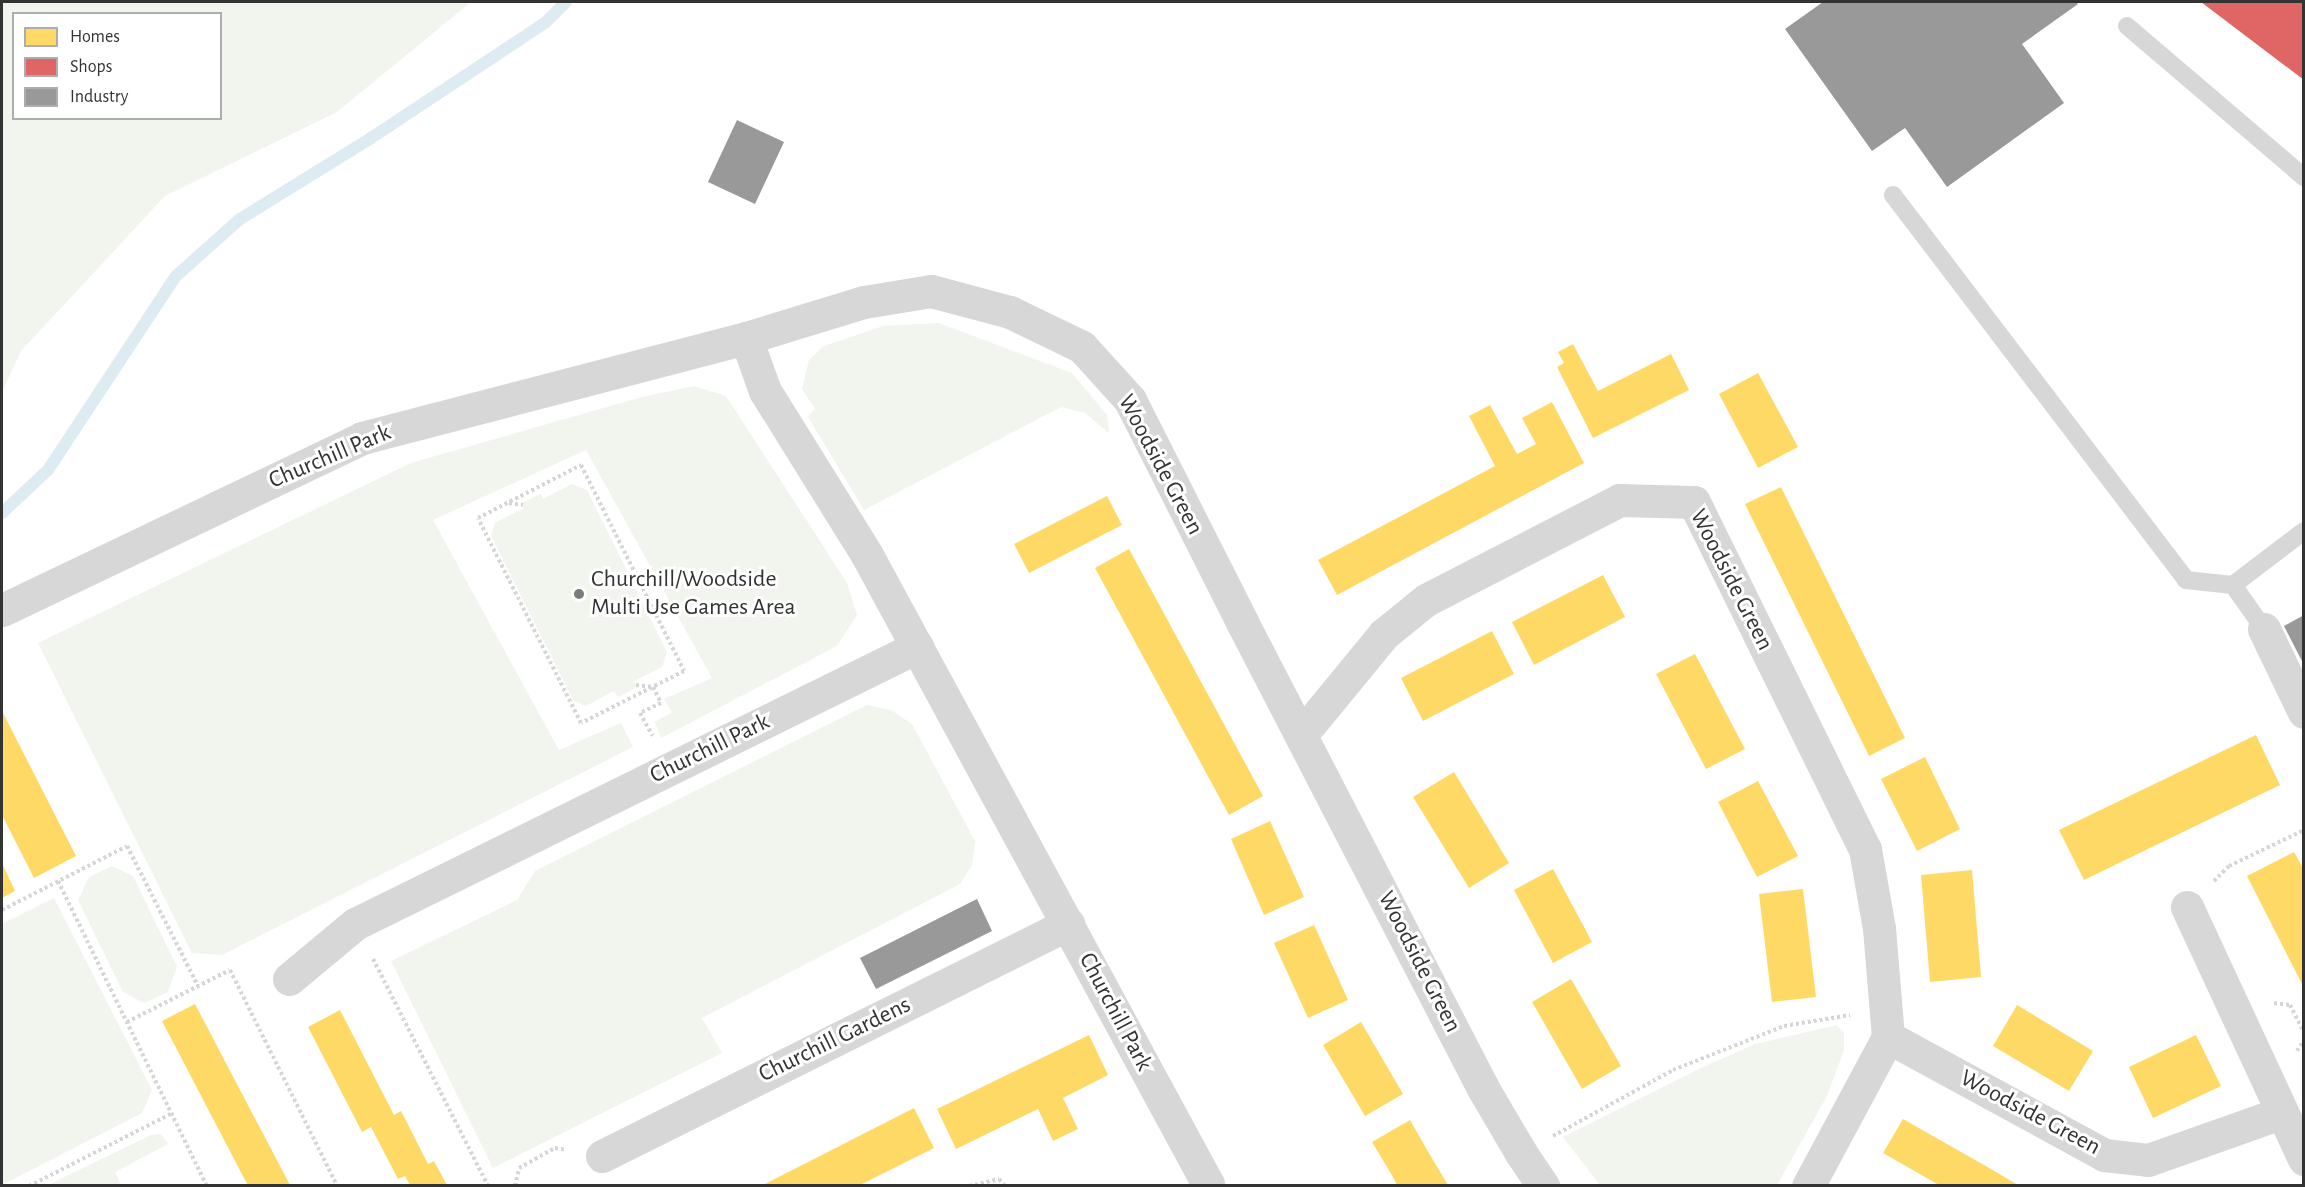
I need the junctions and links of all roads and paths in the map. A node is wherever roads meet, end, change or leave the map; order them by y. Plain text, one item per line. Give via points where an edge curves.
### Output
1 (2127, 26) dead end
2 (2304, 177) edge
3 (1893, 195) dead end
4 (931, 291) joint
5 (746, 338) junction
6 (508, 502) junction
7 (523, 506) dead end
8 (2304, 531) edge
9 (2233, 585) junction
10 (2, 610) edge
11 (2264, 629) joint
12 (917, 647) junction
13 (636, 685) dead end
14 (652, 687) junction
15 (2304, 712) edge
16 (1301, 735) junction
17 (671, 768) junction
18 (2304, 830) edge
19 (58, 881) junction
20 (2187, 907) joint
21 (2, 910) edge
22 (355, 924) junction
23 (1068, 924) junction
24 (289, 979) dead end
25 (198, 986) junction
26 (127, 1022) junction
27 (1887, 1023) junction
28 (172, 1113) junction
29 (2281, 1113) junction
30 (1521, 1153) junction
31 (602, 1156) joint
32 (2304, 1159) edge
33 (29, 1185) edge
34 (207, 1185) edge
35 (337, 1185) edge
36 (488, 1185) edge
37 (515, 1185) edge
38 (969, 1185) edge
39 (1005, 1185) edge
40 (1204, 1185) edge
41 (1543, 1185) edge
42 (1808, 1185) edge

1 - 2 lane
3 - 9 lane via 2186,580
4 - 5 street, Churchill Park via 864,302
4 - 16 street, Woodside Green via 1010,312 1082,347 1131,400
5 - 10 street, Churchill Park via 362,438
5 - 12 street, Churchill Park via 765,391 867,555
6 - 7 path
6 - 14 path via 478,518 581,723
6 - 14 path via 581,465 684,671
8 - 9 lane
9 - 11 lane
11 - 15 street
12 - 17 street, Churchill Park
12 - 23 street, Churchill Park
13 - 14 path
14 - 17 path via 661,703 640,713
16 - 27 street, Woodside Green via 1384,634 1426,600 1620,500 1694,502 1865,849 1879,928
16 - 30 street, Woodside Green via 1484,1090
17 - 22 street, Churchill Park
18 - 20 path via 2229,866
19 - 21 path
19 - 25 path via 127,846
19 - 26 path
20 - 29 street
22 - 24 street, Churchill Park
22 - 36 path
23 - 31 street, Churchill Gardens
23 - 40 street, Churchill Park via 1208,1184
25 - 26 path
25 - 35 path via 230,970
26 - 28 path
27 - 29 street, Woodside Green via 2104,1155 2148,1160
27 - 30 path via 1784,1026 1673,1070
27 - 42 street
28 - 33 path
28 - 34 path
29 - 32 street
30 - 41 street, Woodside Green
31 - 37 path via 555,1148 519,1168
38 - 39 path via 999,1179

